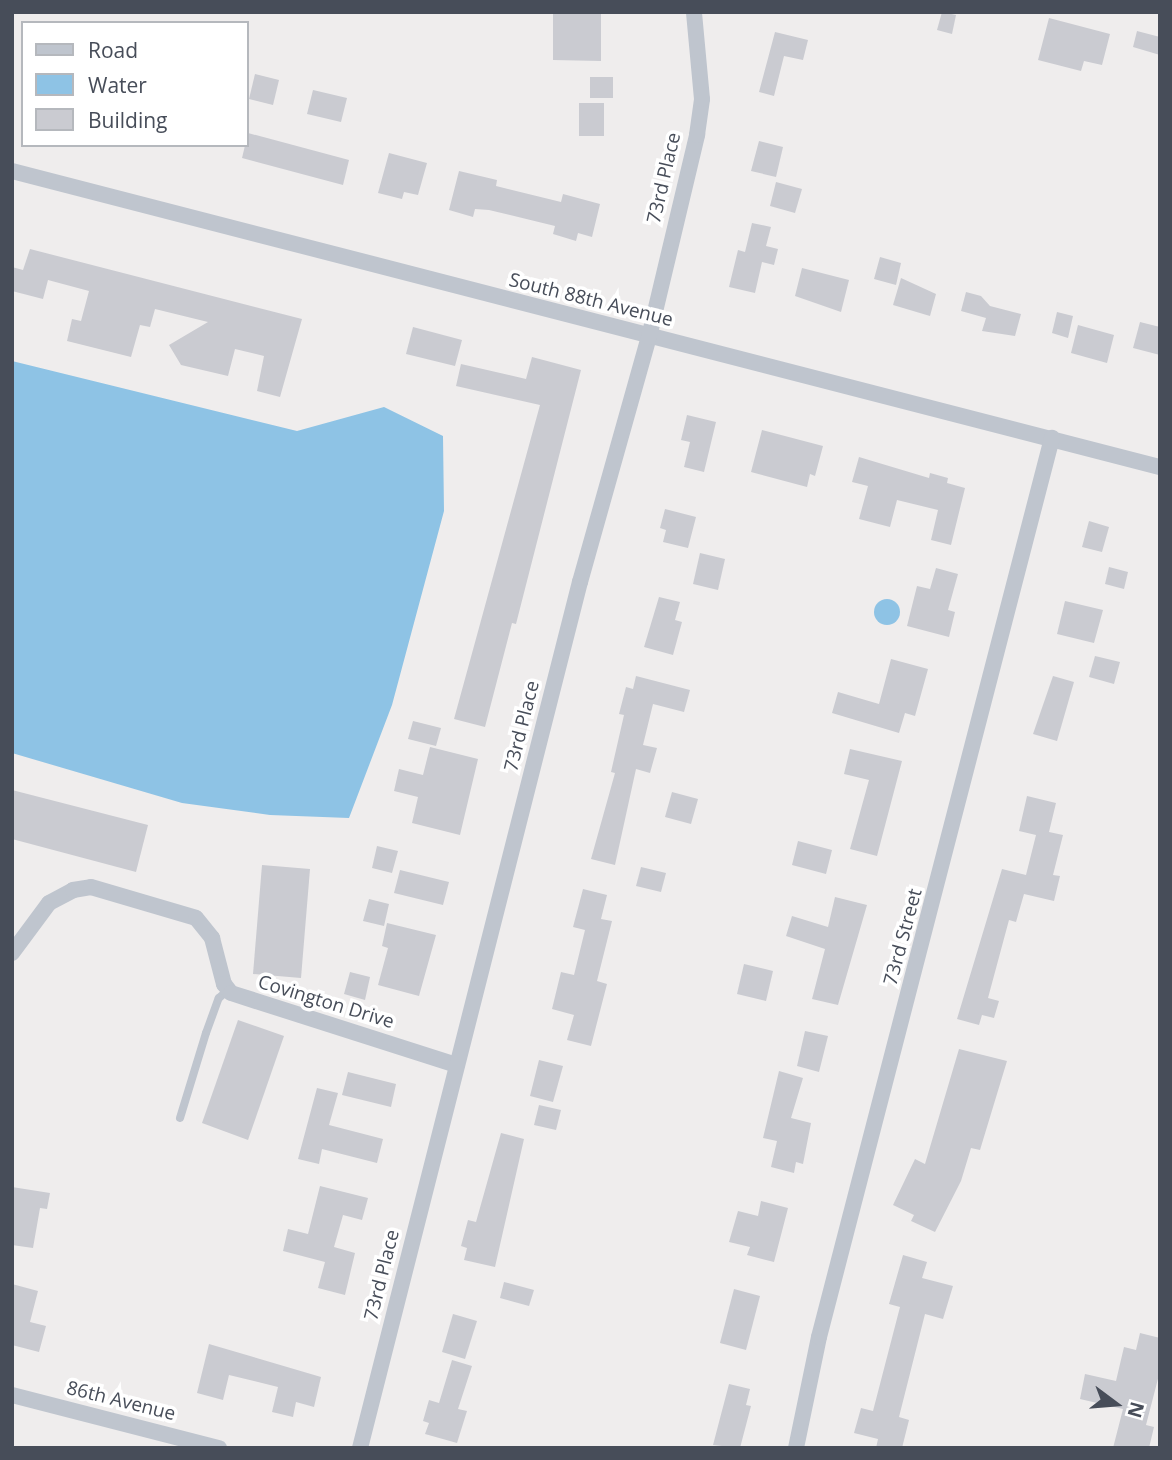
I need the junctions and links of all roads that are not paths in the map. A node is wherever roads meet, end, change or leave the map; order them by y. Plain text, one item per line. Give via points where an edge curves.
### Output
1 (694, 12) edge
2 (12, 171) edge
3 (649, 337) junction
4 (1052, 438) junction
5 (1160, 467) edge
6 (12, 953) edge
7 (228, 990) junction
8 (457, 1065) junction
9 (180, 1118) dead end
10 (12, 1395) edge
11 (219, 1448) edge
12 (360, 1448) edge
13 (796, 1448) edge

1 - 3 street, 73rd Place via 700,111
2 - 3 street, South 88th Avenue
3 - 4 street, South 88th Avenue
3 - 8 street, 73rd Place via 591,540
4 - 5 street, South 88th Avenue
4 - 13 street, 73rd Street via 819,1337
6 - 7 street, Covington Drive via 49,903 73,890 91,887 196,918 212,937
7 - 8 street, Covington Drive
7 - 9 lane via 219,998
8 - 12 street, 73rd Place
10 - 11 street, 86th Avenue

